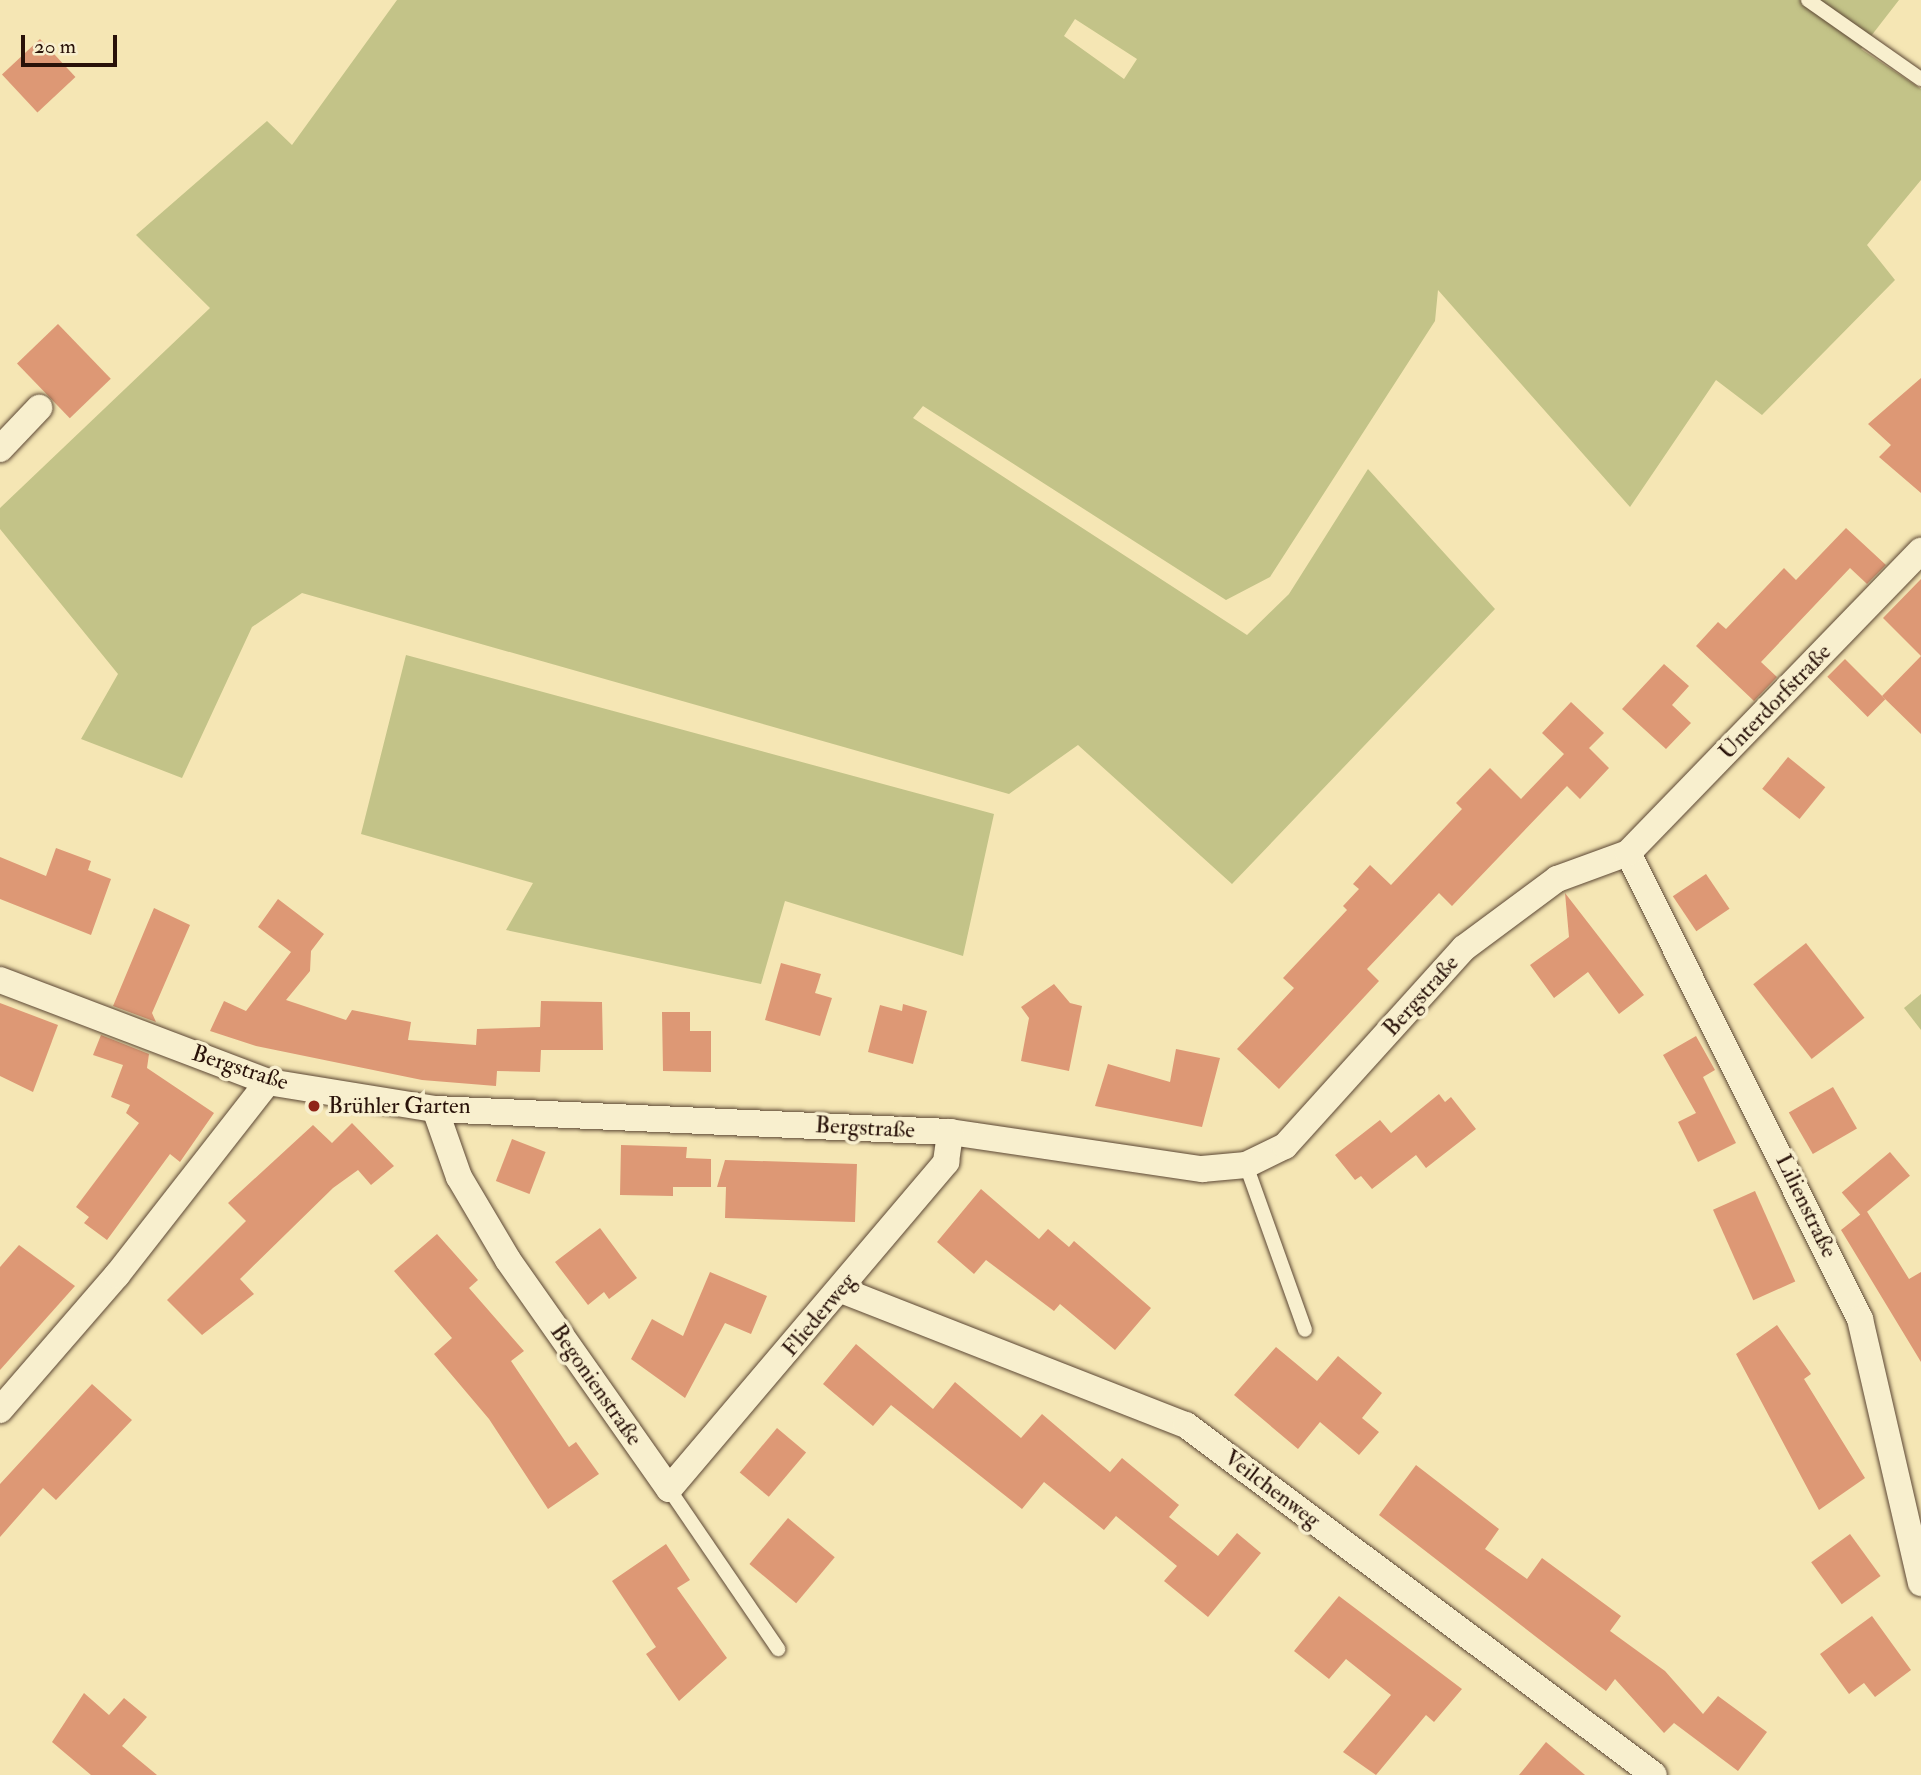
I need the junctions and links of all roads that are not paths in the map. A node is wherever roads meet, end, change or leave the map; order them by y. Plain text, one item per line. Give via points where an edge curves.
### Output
1 (1808, 0) edge
2 (1921, 79) edge
3 (39, 408) dead end
4 (0, 449) edge
5 (1921, 551) edge
6 (1628, 853) junction
7 (0, 980) edge
8 (268, 1082) junction
9 (436, 1109) junction
10 (950, 1132) junction
11 (1246, 1166) junction
12 (841, 1290) junction
13 (1305, 1330) dead end
14 (0, 1410) edge
15 (669, 1489) junction
16 (1921, 1583) edge
17 (779, 1649) dead end
18 (1654, 1775) edge

1 - 2 lane
3 - 4 street
5 - 6 street, Unterdorfstraße
6 - 11 street, Bergstraße via 1557,879 1464,948 1285,1146
6 - 16 street, Lilienstraße via 1860,1319
7 - 8 street, Bergstraße
8 - 9 street, Bergstraße
8 - 14 street via 117,1275
9 - 10 street, Bergstraße
9 - 15 street, Begonienstraße via 459,1177 508,1260
10 - 11 street, Bergstraße via 1202,1169
10 - 12 street, Fliederweg via 946,1162
11 - 13 lane
12 - 15 street, Fliederweg
12 - 18 street, Veilchenweg via 1186,1425
15 - 17 lane, Begonienstraße

